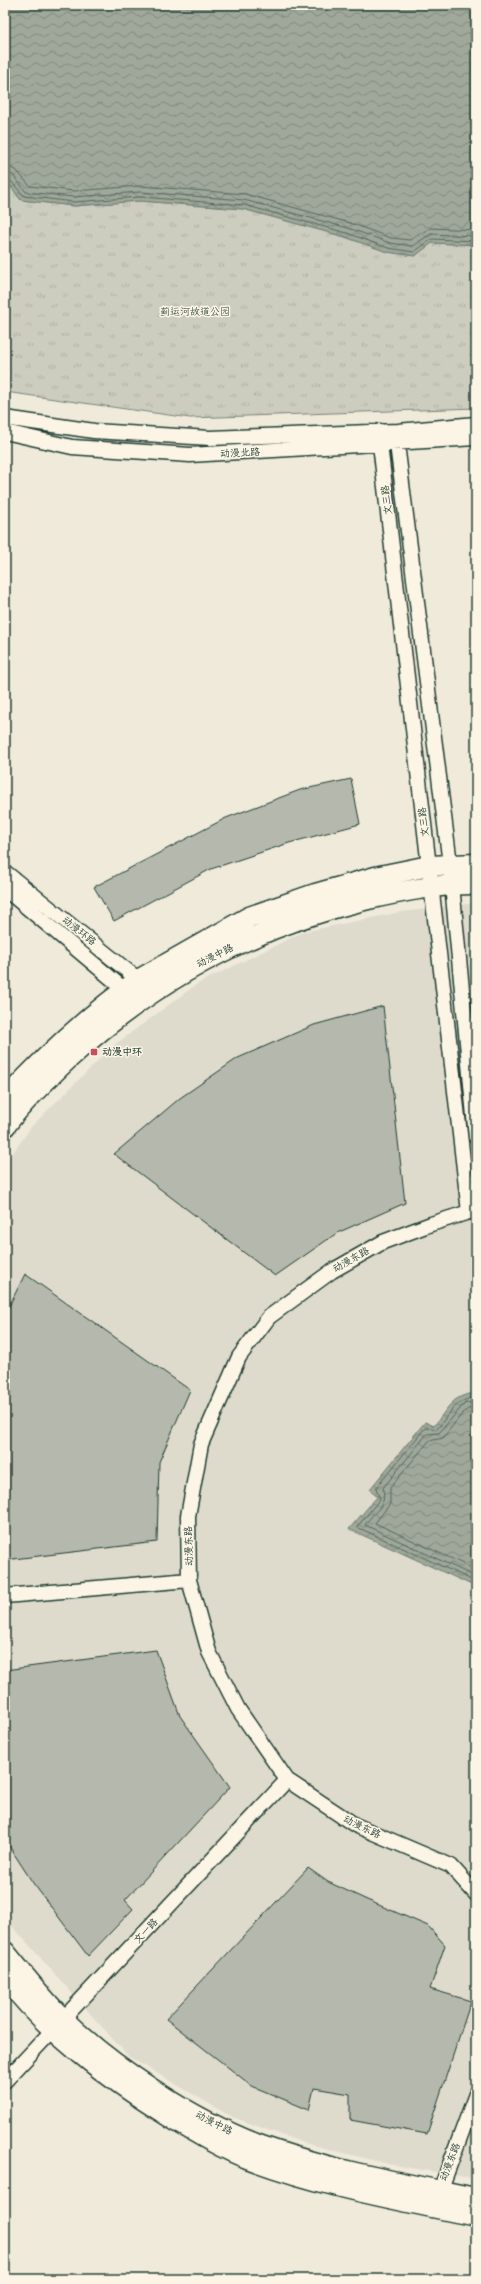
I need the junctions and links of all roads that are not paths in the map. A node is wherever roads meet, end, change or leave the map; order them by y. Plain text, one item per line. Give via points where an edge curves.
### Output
1 (5, 418) edge
2 (476, 424) edge
3 (5, 432) edge
4 (398, 437) junction
5 (380, 438) junction
6 (476, 438) edge
7 (450, 864) junction
8 (476, 864) edge
9 (429, 866) junction
10 (5, 872) edge
11 (452, 884) junction
12 (476, 884) edge
13 (432, 886) junction
14 (5, 890) edge
15 (138, 991) junction
16 (5, 1100) edge
17 (5, 1126) edge
18 (476, 1137) edge
19 (472, 1212) edge
20 (189, 1580) junction
21 (5, 1596) edge
22 (287, 1780) junction
23 (476, 1894) edge
24 (5, 1952) edge
25 (5, 1977) edge
26 (58, 2025) junction
27 (5, 2081) edge
28 (476, 2094) edge
29 (476, 2198) edge
30 (437, 2199) junction
31 (476, 2216) edge

1 - 5 street, 动漫北路 via 94,431 210,438
2 - 4 street, 动漫北路
3 - 5 street, 动漫北路 via 72,447 190,455
4 - 5 street, 动漫北路
4 - 6 street, 动漫北路
4 - 7 street, 文三路
5 - 9 street, 文三路
7 - 8 street, 动漫中路
7 - 9 street, 动漫中路
7 - 11 street, 文三路
9 - 13 street, 文三路
9 - 15 street, 动漫中路 via 376,876 249,918
10 - 15 street, 动漫环路
11 - 12 street, 动漫中路
11 - 13 street, 动漫中路
11 - 18 street, 文三路
13 - 15 street, 动漫中路 via 341,905 272,928 178,975
13 - 19 street, 文三路
14 - 15 street, 动漫环路
15 - 16 street, 动漫中路 via 73,1031
15 - 17 street, 动漫中路 via 34,1092
19 - 20 street, 动漫东路 via 383,1242 332,1271 270,1317 239,1357 201,1444 188,1516
20 - 21 street
20 - 22 street, 动漫东路 via 212,1658 238,1709
22 - 23 street, 动漫东路 via 355,1825 451,1866
22 - 26 street, 文一路
24 - 26 street, 动漫中路
25 - 26 street, 动漫中路 via 21,1997
26 - 27 street, 文一路
26 - 30 street, 动漫中路 via 123,2087 194,2131 246,2158 319,2181
28 - 30 street, 动漫东路
29 - 30 street, 动漫中路
30 - 31 street, 动漫中路

